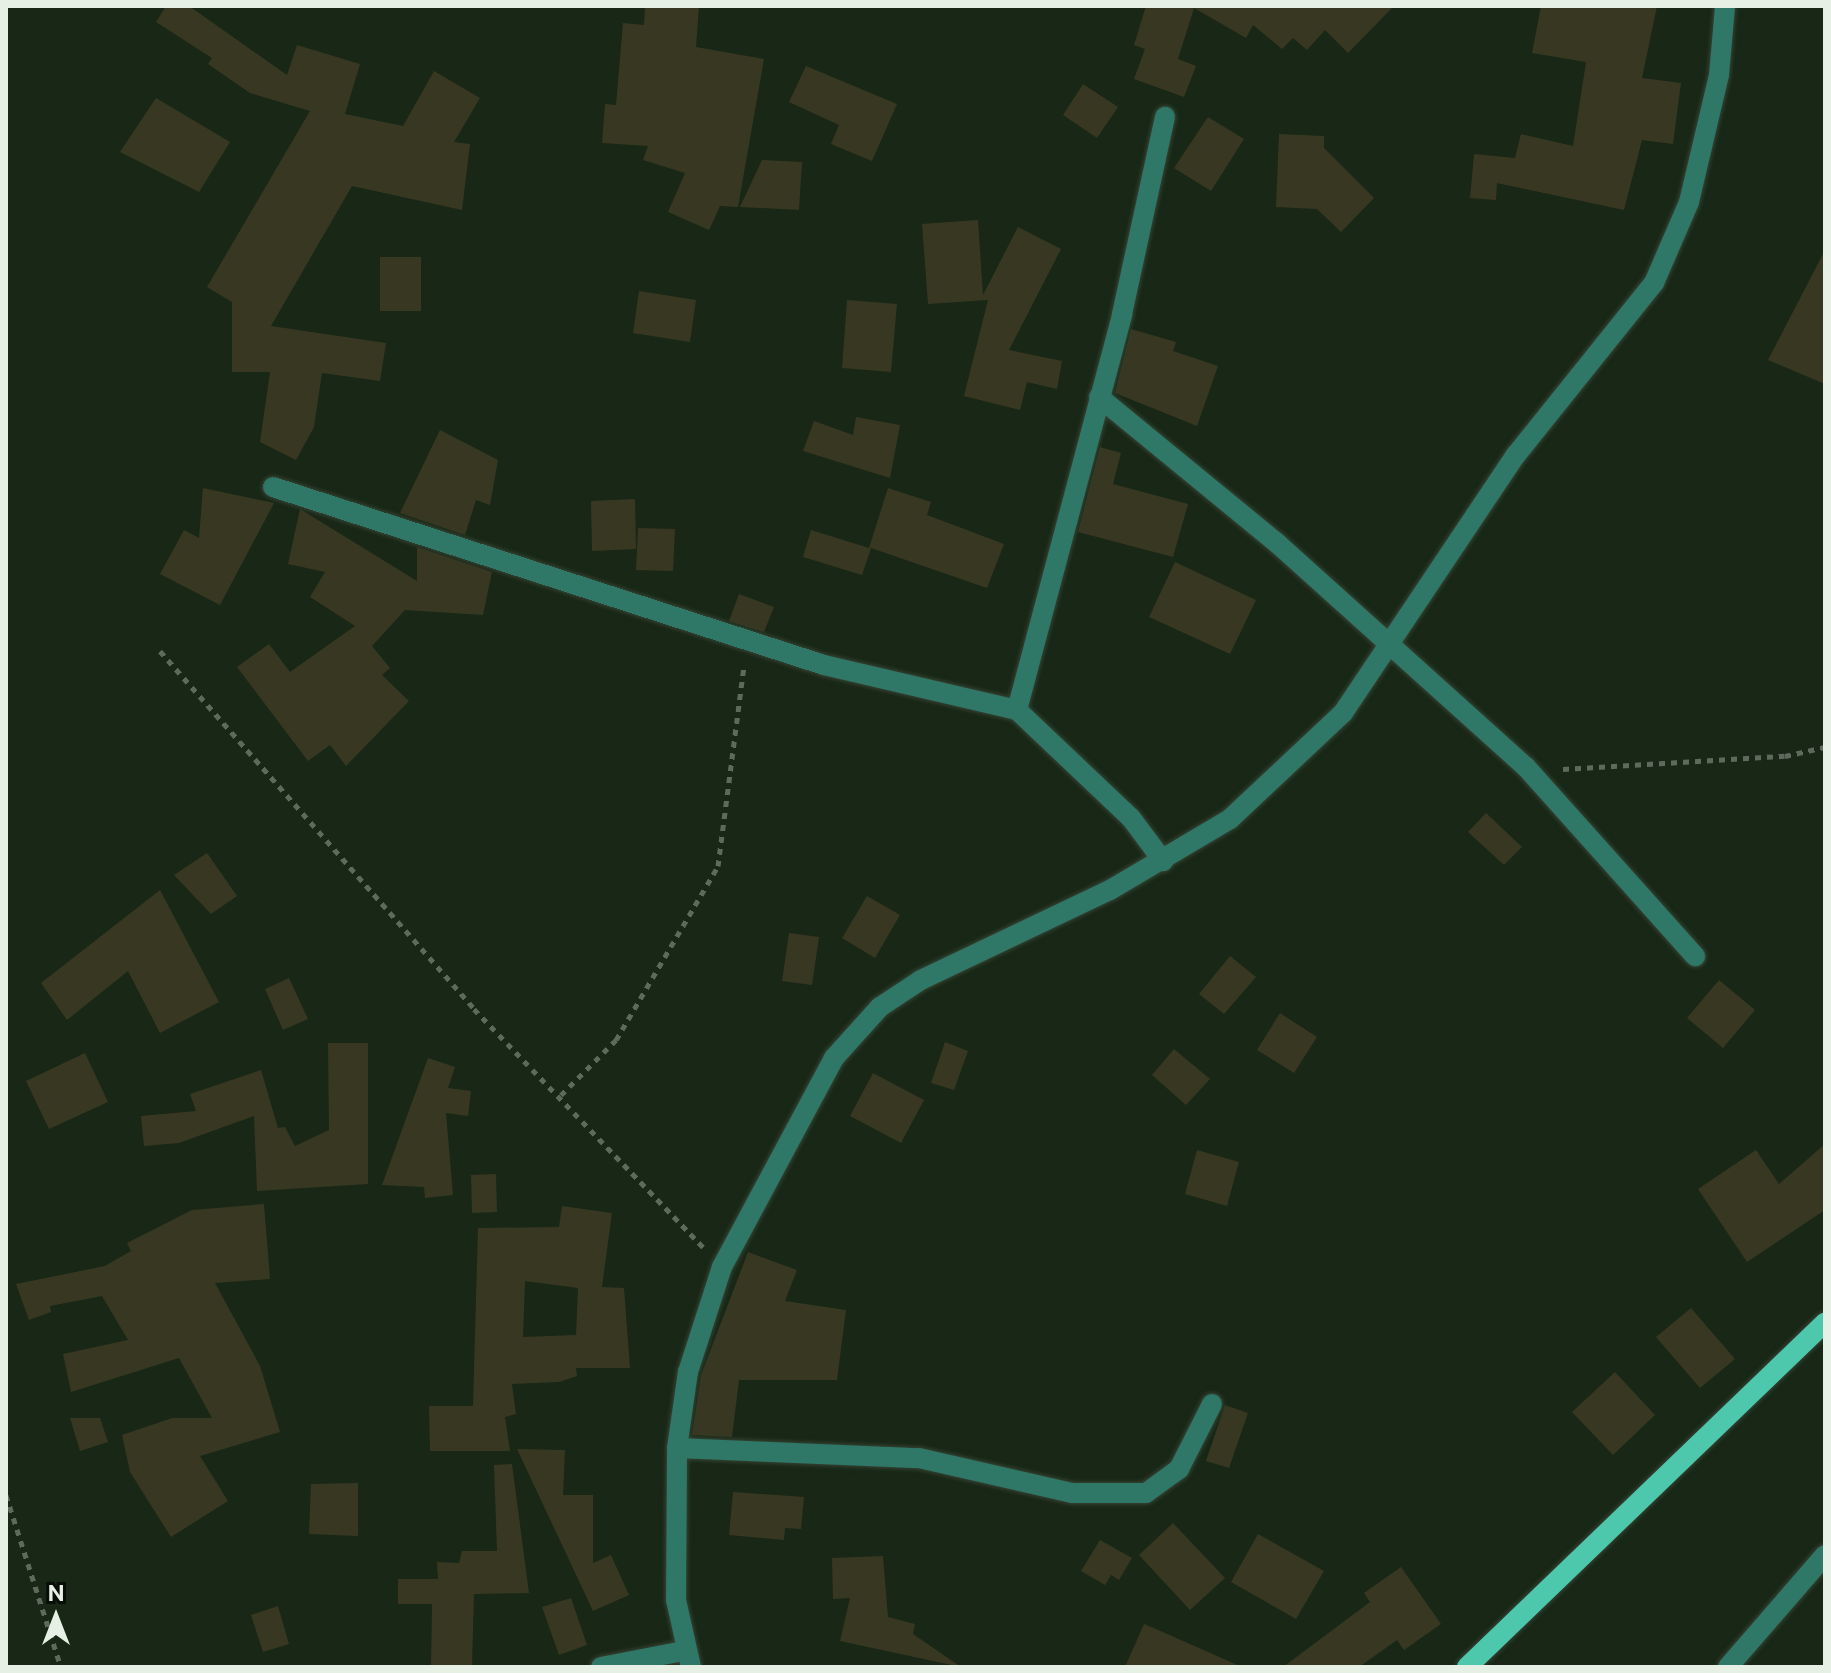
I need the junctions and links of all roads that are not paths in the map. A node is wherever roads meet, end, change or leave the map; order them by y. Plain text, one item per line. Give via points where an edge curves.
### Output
1 (1725, 6) edge
2 (1165, 117) dead end
3 (1099, 397) junction
4 (273, 487) dead end
5 (1392, 647) junction
6 (1017, 710) junction
7 (1163, 861) junction
8 (1695, 956) dead end
9 (1825, 1322) edge
10 (1212, 1404) dead end
11 (677, 1448) junction
12 (1825, 1555) edge
13 (687, 1659) edge
14 (601, 1667) edge
15 (1467, 1667) edge
16 (1728, 1667) edge

1 - 5 street via 1719,75 1676,241 1627,325 1516,455
2 - 3 street
3 - 5 street
3 - 6 street
4 - 6 street via 751,642
5 - 7 street via 1343,713 1291,767 1230,819
5 - 8 street via 1526,767
6 - 7 street via 1131,818
7 - 11 street via 880,1007 834,1058 702,1313
9 - 15 main road
10 - 11 street via 1179,1469 1146,1493 1072,1493 919,1458
11 - 13 street via 676,1600
12 - 16 street
13 - 14 street

